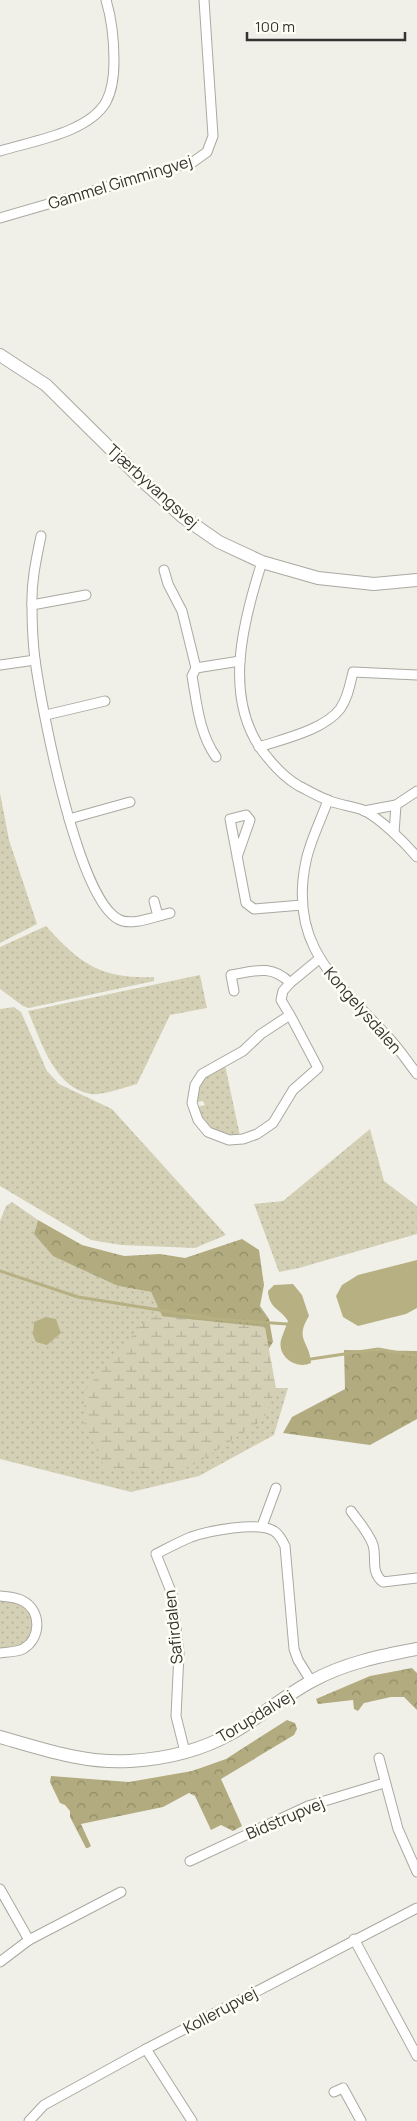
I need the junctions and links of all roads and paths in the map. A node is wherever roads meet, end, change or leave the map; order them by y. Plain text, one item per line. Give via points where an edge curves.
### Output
1 (106, 0) edge
2 (204, 0) edge
3 (0, 151) edge
4 (0, 218) edge
5 (0, 355) edge
6 (42, 536) dead end
7 (262, 562) junction
8 (164, 570) dead end
9 (417, 580) edge
10 (86, 595) dead end
11 (32, 605) junction
12 (35, 660) junction
13 (240, 661) junction
14 (0, 665) edge
15 (196, 668) junction
16 (417, 675) edge
17 (105, 701) dead end
18 (46, 715) junction
19 (259, 748) junction
20 (216, 757) dead end
21 (417, 791) edge
22 (328, 800) junction
23 (130, 802) dead end
24 (396, 805) junction
25 (364, 811) junction
26 (69, 819) junction
27 (394, 833) junction
28 (237, 856) dead end
29 (417, 857) edge
30 (154, 901) dead end
31 (302, 905) junction
32 (170, 913) dead end
33 (158, 916) junction
34 (318, 959) junction
35 (290, 983) junction
36 (234, 991) dead end
37 (290, 1015) junction
38 (417, 1074) edge
39 (276, 1488) dead end
40 (351, 1511) dead end
41 (262, 1526) junction
42 (417, 1578) edge
43 (0, 1596) edge
44 (417, 1649) edge
45 (0, 1653) edge
46 (312, 1681) junction
47 (0, 1737) edge
48 (185, 1752) junction
49 (379, 1758) dead end
50 (384, 1783) junction
51 (190, 1861) dead end
52 (417, 1872) edge
53 (0, 1889) edge
54 (121, 1892) dead end
55 (417, 1908) edge
56 (28, 1940) junction
57 (354, 1940) junction
58 (0, 1962) edge
59 (146, 2049) junction
60 (417, 2056) edge
61 (334, 2092) dead end
62 (29, 2121) edge
63 (192, 2121) edge
64 (361, 2121) edge

1 - 3 street via 114,46 114,78 106,102 89,119 68,131
2 - 4 street, Gammel Gimmingvej via 213,136 206,152 193,162
5 - 7 street, Tjærbyvangsvej via 46,385 183,517 219,542
6 - 11 street via 34,572
7 - 9 street, Tjærbyvangsvej via 318,578 374,584
7 - 13 street via 250,600
8 - 15 street via 182,611
10 - 11 street
11 - 12 street
12 - 14 street
12 - 18 street
13 - 15 street
13 - 19 street via 241,700 247,724
15 - 20 street via 192,676 202,731
16 - 19 street via 353,672 340,708 328,720
17 - 18 street
18 - 26 street
19 - 22 street via 276,768 297,784
21 - 24 street
22 - 25 street
22 - 31 street, Kongelysdalen via 306,859
23 - 26 street
24 - 25 street
24 - 27 street
25 - 27 street
26 - 33 street via 86,872 109,912 120,920 132,922
27 - 29 street
28 - 31 street via 246,903 254,909
30 - 33 street
31 - 34 street, Kongelysdalen
32 - 33 street
34 - 35 street
34 - 38 street, Kongelysdalen
35 - 36 street via 275,971 256,970 231,975
35 - 37 street via 281,1000
37 - 37 street via 318,1068 293,1090 273,1124 257,1134 229,1140 208,1132 198,1120 192,1103 195,1084 202,1074 243,1051 261,1034
39 - 41 street
40 - 42 street via 373,1544 378,1578 383,1582
41 - 46 street via 280,1536 285,1546 294,1649
41 - 48 street, Safirdalen via 225,1529 192,1537 156,1554 172,1594 179,1654 176,1716
43 - 45 street via 15,1598 29,1605 37,1626 36,1635 28,1645 17,1651
44 - 46 street, Torupdalvej via 370,1658
46 - 48 street, Torupdalvej via 232,1733
47 - 48 street, Torupdalvej via 74,1757 102,1761 130,1761
49 - 50 street
50 - 51 street, Bidstrupvej via 308,1806
50 - 52 street via 398,1829
53 - 56 street
54 - 56 street
55 - 57 street, Kollerupvej
56 - 58 street
57 - 59 street, Kollerupvej
57 - 60 street
59 - 62 street, Kollerupvej via 44,2105
59 - 63 street
61 - 64 street via 343,2088

